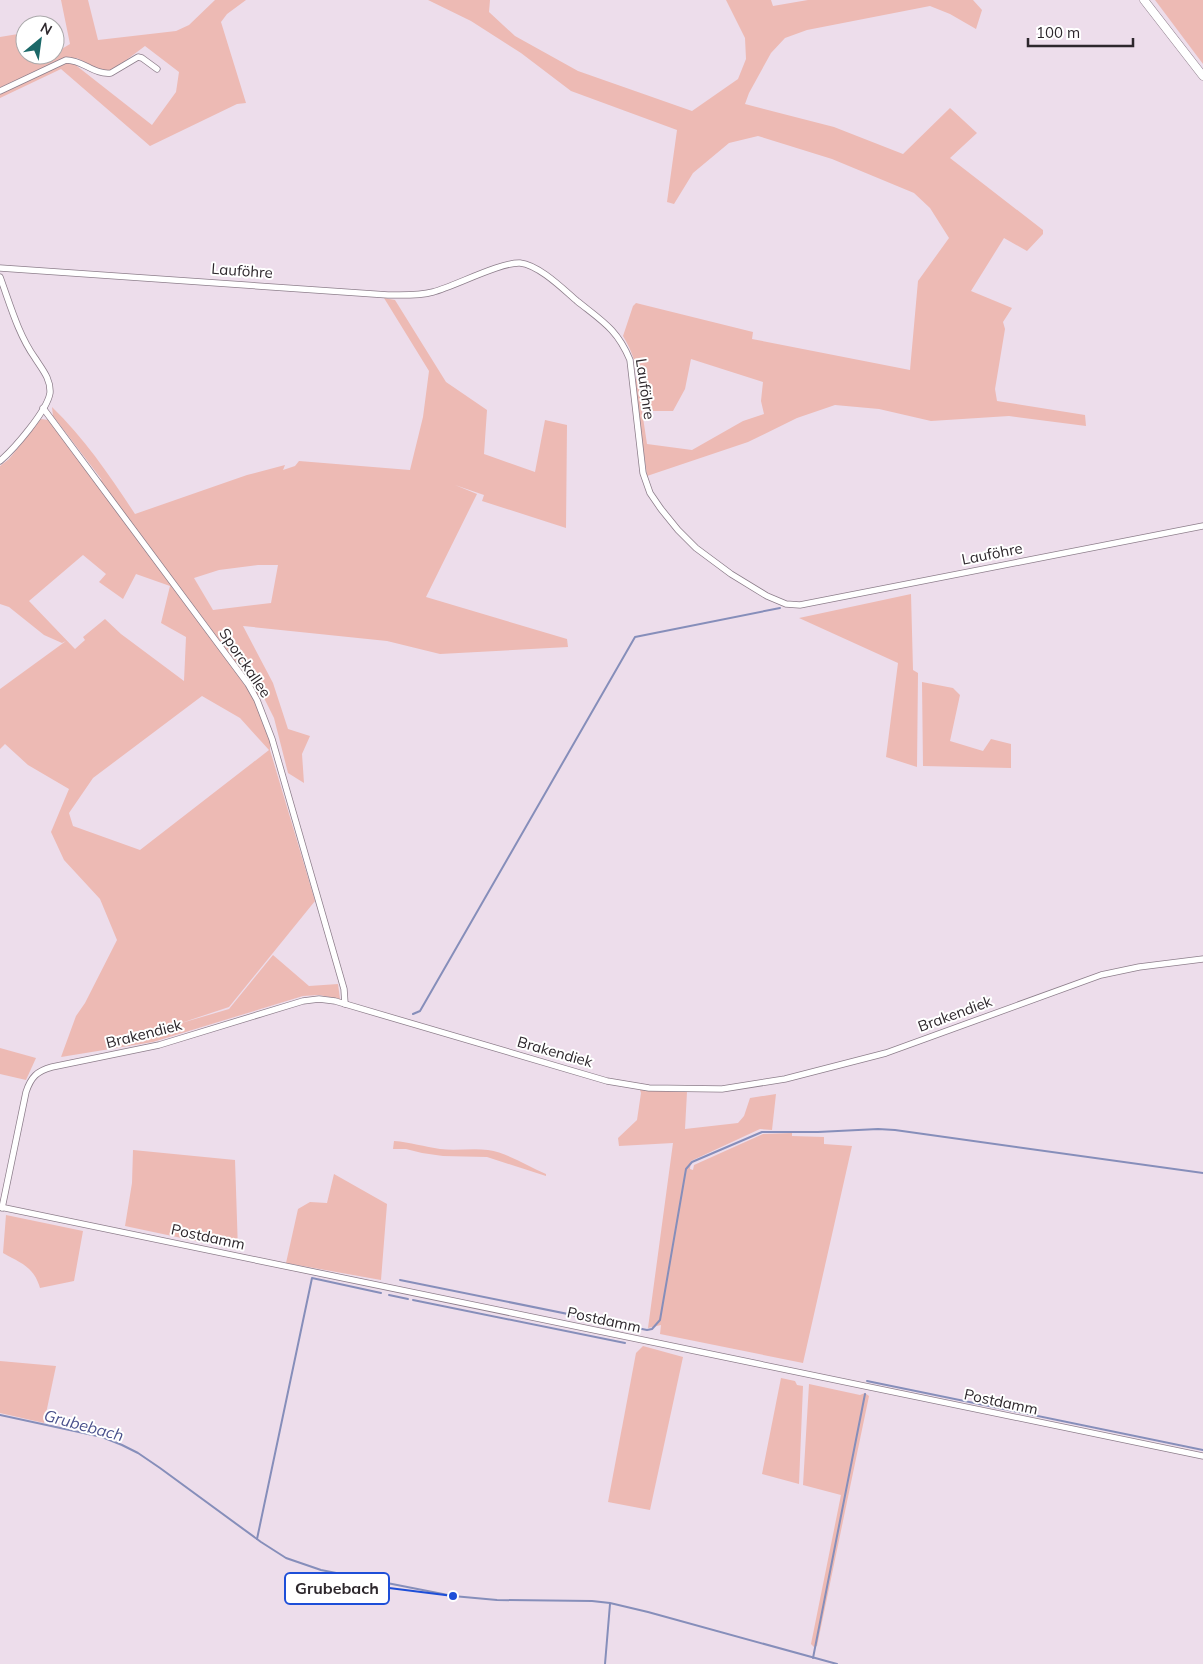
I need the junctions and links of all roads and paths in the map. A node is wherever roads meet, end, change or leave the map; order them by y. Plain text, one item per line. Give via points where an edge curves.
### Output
1 (1144, 0) edge
2 (157, 70) dead end
3 (1203, 76) edge
4 (0, 91) edge
5 (0, 268) edge
6 (0, 277) edge
7 (43, 408) junction
8 (0, 461) edge
9 (1203, 526) edge
10 (1203, 959) edge
11 (345, 1004) junction
12 (1, 1207) edge
13 (1203, 1456) edge

1 - 3 street
2 - 4 street via 138,57 111,74 100,73 76,60 66,60
5 - 9 street, Lauföhre via 388,295 419,295 436,291 508,265 521,263 538,269 608,326 623,344 630,360 643,473 650,493 661,509 684,536 714,562 786,604 800,605
6 - 7 street via 24,340 48,380 50,393
7 - 8 street via 24,436
7 - 11 street, Sporckallee via 257,700 272,739 344,989
10 - 11 street, Brakendiek via 1101,975 886,1053 785,1079 722,1090 648,1088 607,1080
11 - 12 street, Brakendiek via 319,999 303,1001 159,1045 34,1074 26,1092
12 - 13 street, Postdamm

